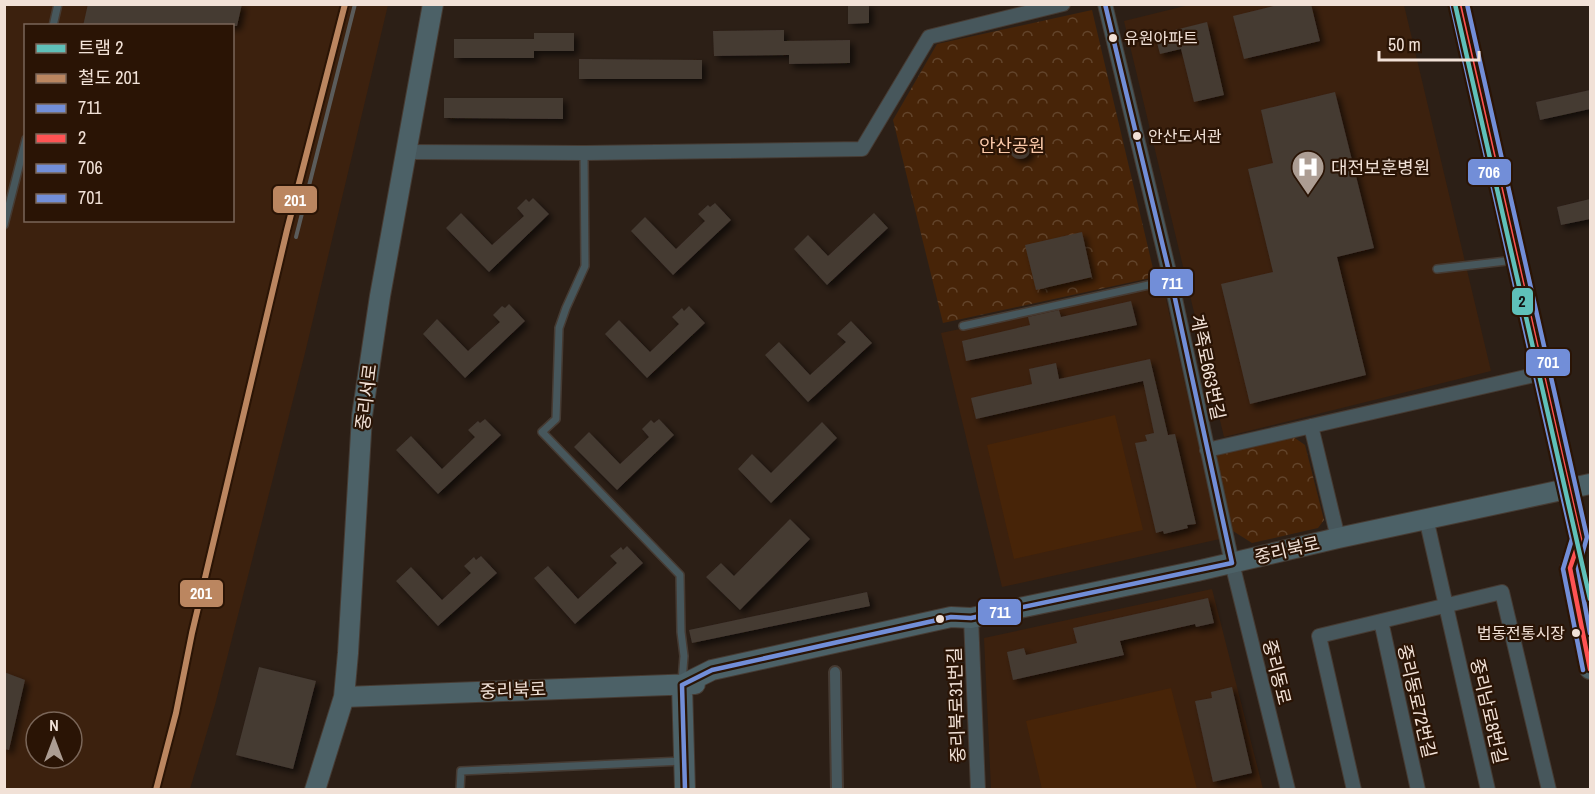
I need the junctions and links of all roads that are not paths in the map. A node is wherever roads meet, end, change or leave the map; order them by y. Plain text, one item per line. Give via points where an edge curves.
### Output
1 (58, 4) edge
2 (433, 4) edge
3 (1063, 4) edge
4 (1104, 4) edge
5 (1459, 4) edge
6 (53, 24) edge
7 (24, 147) edge
8 (406, 152) junction
9 (584, 153) junction
10 (4, 225) edge
11 (1518, 260) junction
12 (1437, 270) dead end
13 (1171, 280) junction
14 (963, 326) dead end
15 (1543, 373) junction
16 (1311, 426) junction
17 (1207, 450) junction
18 (1590, 484) edge
19 (1569, 488) junction
20 (1426, 518) junction
21 (1338, 538) junction
22 (1585, 544) edge
23 (1232, 563) junction
24 (1446, 606) junction
25 (971, 618) junction
26 (1381, 621) junction
27 (1590, 669) edge
28 (836, 672) dead end
29 (682, 685) junction
30 (344, 697) junction
31 (684, 761) junction
32 (315, 789) edge
33 (460, 789) edge
34 (685, 789) edge
35 (837, 789) edge
36 (978, 789) edge
37 (1288, 789) edge
38 (1354, 789) edge
39 (1418, 789) edge
40 (1488, 789) edge
41 (1549, 789) edge

1 - 6 lane
2 - 8 main road, 중리서로
3 - 9 street via 929,37 862,149
4 - 13 street, 계족로663번길
5 - 11 main road
7 - 10 lane
8 - 9 street
8 - 30 main road, 중리서로 via 362,416
9 - 29 lane via 585,266 559,328 556,419 542,432 681,575
11 - 12 lane
11 - 15 main road
13 - 14 lane
13 - 17 street, 계족로663번길
15 - 16 street
15 - 19 main road
16 - 17 street
16 - 21 street
17 - 23 street, 계족로663번길
18 - 19 main road, 중리북로
19 - 20 main road, 중리북로
19 - 22 main road
20 - 21 main road, 중리북로
20 - 24 street, 중리남로8번길
21 - 23 main road, 중리북로
22 - 27 main road via 1570,568
23 - 25 main road, 중리북로
23 - 37 street, 중리동로
24 - 26 street
24 - 40 street, 중리남로8번길
24 - 41 street via 1502,592
25 - 29 main road, 중리북로 via 951,617 712,670
25 - 36 street, 중리북로31번길
26 - 38 street via 1319,636
26 - 39 street, 중리동로72번길
28 - 35 street
29 - 30 main road, 중리북로
29 - 31 main road
30 - 32 main road, 중리서로
31 - 33 lane via 461,771
31 - 34 main road

